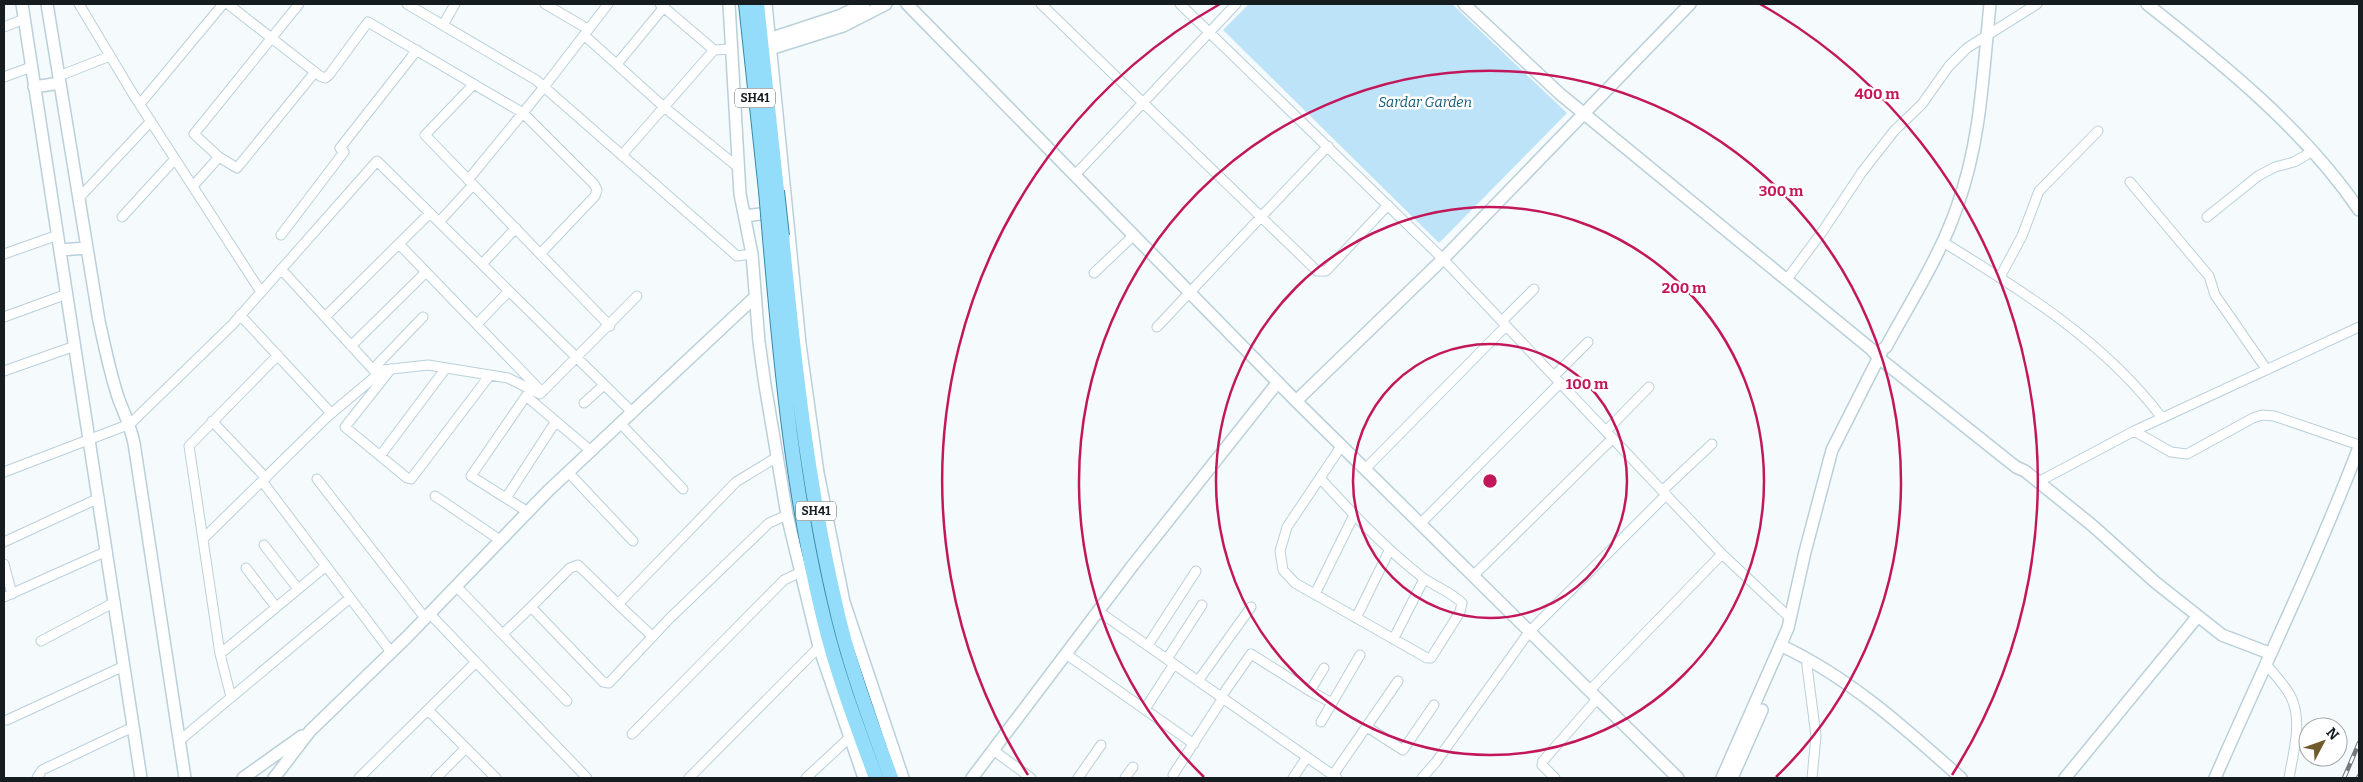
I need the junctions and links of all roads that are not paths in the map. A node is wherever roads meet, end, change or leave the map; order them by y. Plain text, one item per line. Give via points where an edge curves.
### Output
1 (22, 4) edge
2 (47, 4) edge
3 (79, 4) edge
4 (223, 4) edge
5 (228, 4) edge
6 (299, 4) edge
7 (407, 4) edge
8 (455, 4) edge
9 (545, 4) edge
10 (608, 4) edge
11 (729, 4) edge
12 (746, 4) edge
13 (757, 4) edge
14 (766, 4) edge
15 (864, 4) edge
16 (886, 4) edge
17 (907, 4) edge
18 (1041, 4) edge
19 (1180, 4) edge
20 (1236, 4) edge
21 (1464, 4) edge
22 (1690, 4) edge
23 (1990, 4) edge
24 (2037, 4) edge
25 (2150, 5) edge
26 (662, 6) edge
27 (24, 19) junction
28 (443, 25) junction
29 (4, 27) edge
30 (586, 32) junction
31 (1209, 32) junction
32 (1987, 37) junction
33 (273, 39) junction
34 (770, 44) junction
35 (732, 49) junction
36 (417, 50) junction
37 (714, 50) junction
38 (110, 56) junction
39 (617, 64) junction
40 (31, 67) junction
41 (315, 72) junction
42 (4, 77) edge
43 (59, 80) junction
44 (474, 84) junction
45 (34, 87) junction
46 (544, 87) junction
47 (1145, 103) junction
48 (140, 104) junction
49 (664, 107) junction
50 (523, 113) junction
51 (1584, 114) junction
52 (151, 121) junction
53 (2098, 132) dead end
54 (1328, 146) junction
55 (2313, 151) junction
56 (622, 155) junction
57 (219, 157) junction
58 (176, 159) junction
59 (739, 168) junction
60 (1075, 175) junction
61 (471, 182) junction
62 (2130, 182) dead end
63 (193, 186) junction
64 (771, 191) junction
65 (79, 198) junction
66 (1388, 205) junction
67 (2359, 210) edge
68 (787, 211) junction
69 (430, 213) junction
70 (745, 216) junction
71 (122, 217) dead end
72 (1261, 217) junction
73 (2207, 217) dead end
74 (439, 222) junction
75 (516, 228) junction
76 (58, 235) junction
77 (280, 235) dead end
78 (1134, 235) junction
79 (776, 237) junction
80 (1943, 242) junction
81 (399, 244) junction
82 (87, 248) junction
83 (60, 250) junction
84 (4, 254) edge
85 (540, 254) junction
86 (752, 254) junction
87 (1443, 259) junction
88 (482, 264) junction
89 (281, 269) junction
90 (426, 272) junction
91 (1094, 273) dead end
92 (2000, 277) junction
93 (1787, 279) junction
94 (1534, 289) dead end
95 (509, 291) junction
96 (261, 292) junction
97 (1189, 292) junction
98 (67, 294) junction
99 (638, 296) dead end
100 (755, 297) junction
101 (240, 315) junction
102 (423, 317) dead end
103 (4, 318) edge
104 (325, 318) junction
105 (477, 324) junction
106 (1504, 324) junction
107 (610, 326) junction
108 (1157, 327) dead end
109 (2359, 327) edge
110 (1588, 342) dead end
111 (75, 346) junction
112 (351, 346) junction
113 (1881, 354) junction
114 (278, 356) junction
115 (577, 358) junction
116 (446, 368) junction
117 (391, 369) junction
118 (2266, 370) junction
119 (4, 371) edge
120 (375, 372) junction
121 (490, 375) junction
122 (1557, 380) junction
123 (1278, 382) junction
124 (604, 384) junction
125 (1649, 387) dead end
126 (542, 392) junction
127 (1296, 400) junction
128 (584, 404) dead end
129 (331, 413) junction
130 (633, 413) junction
131 (2162, 418) junction
132 (212, 420) junction
133 (556, 421) junction
134 (130, 424) junction
135 (621, 424) junction
136 (2134, 431) junction
137 (1609, 435) junction
138 (90, 439) junction
139 (1712, 444) dead end
140 (1342, 445) junction
141 (2359, 446) edge
142 (591, 451) junction
143 (380, 456) junction
144 (777, 457) junction
145 (1366, 468) junction
146 (4, 472) edge
147 (568, 472) junction
148 (1320, 478) junction
149 (264, 479) junction
150 (317, 479) dead end
151 (2038, 482) junction
152 (683, 489) dead end
153 (1664, 493) junction
154 (435, 496) dead end
155 (99, 498) junction
156 (506, 498) junction
157 (528, 512) junction
158 (787, 514) junction
159 (1354, 515) junction
160 (1420, 524) junction
161 (203, 539) junction
162 (500, 540) junction
163 (633, 540) dead end
164 (4, 542) edge
165 (264, 545) dead end
166 (107, 550) junction
167 (1389, 550) junction
168 (1722, 554) junction
169 (4, 564) edge
170 (326, 566) junction
171 (246, 568) dead end
172 (1196, 571) dead end
173 (801, 572) junction
174 (1473, 576) junction
175 (1424, 579) junction
176 (456, 586) junction
177 (298, 589) junction
178 (1315, 594) junction
179 (8, 596) edge
180 (350, 598) junction
181 (115, 602) junction
182 (618, 604) junction
183 (1202, 605) dead end
184 (276, 607) junction
185 (531, 607) junction
186 (1251, 607) dead end
187 (1098, 611) junction
188 (427, 616) junction
189 (2198, 616) junction
190 (1356, 618) junction
191 (1790, 618) junction
192 (1529, 632) junction
193 (503, 634) junction
194 (652, 636) junction
195 (1394, 638) junction
196 (41, 641) dead end
197 (1148, 645) junction
198 (819, 647) junction
199 (1785, 647) junction
200 (391, 652) junction
201 (220, 654) junction
202 (1066, 654) junction
203 (1360, 655) dead end
204 (1806, 658) junction
205 (2267, 658) junction
206 (1171, 661) junction
207 (476, 662) junction
208 (124, 666) junction
209 (1324, 668) dead end
210 (1198, 680) junction
211 (1398, 681) dead end
212 (1310, 691) junction
213 (1593, 695) junction
214 (231, 697) junction
215 (1222, 698) junction
216 (567, 701) dead end
217 (1332, 703) junction
218 (1434, 705) dead end
219 (1145, 709) junction
220 (428, 710) junction
221 (7, 720) dead end
222 (1322, 722) dead end
223 (1367, 727) junction
224 (134, 728) junction
225 (310, 731) junction
226 (632, 734) dead end
227 (849, 738) junction
228 (179, 741) junction
229 (1194, 744) junction
230 (1101, 745) dead end
231 (466, 748) junction
232 (993, 750) junction
233 (1307, 757) junction
234 (1133, 767) dead end
235 (1174, 775) dead end
236 (278, 777) edge
237 (1336, 777) edge
238 (37, 778) edge
239 (141, 778) edge
240 (185, 778) edge
241 (242, 778) edge
242 (359, 778) edge
243 (436, 778) edge
244 (496, 778) edge
245 (587, 778) edge
246 (689, 778) edge
247 (806, 778) edge
248 (864, 778) edge
249 (876, 778) edge
250 (891, 778) edge
251 (903, 778) edge
252 (972, 778) edge
253 (1031, 778) edge
254 (1078, 778) edge
255 (1125, 778) edge
256 (1293, 778) edge
257 (1422, 778) edge
258 (1555, 778) edge
259 (1678, 778) edge
260 (1722, 778) edge
261 (1732, 778) edge
262 (1812, 778) edge
263 (1961, 778) edge
264 (2065, 778) edge
265 (2215, 778) edge
266 (2289, 778) edge

1 - 27 street
2 - 43 street
3 - 38 street
4 - 48 street
5 - 33 street
6 - 33 street
7 - 28 street
8 - 28 street
9 - 30 street
10 - 30 street
11 - 35 street
12 - 64 main road, SH41
13 - 64 main road, SH41
14 - 34 street
15 - 34 street
16 - 34 street via 843,26
17 - 60 street
18 - 47 street
19 - 31 street
20 - 31 street
21 - 51 street
22 - 51 street
23 - 32 street
24 - 32 street
25 - 55 street via 2264,102
26 - 37 street
26 - 39 street
27 - 29 street
27 - 40 street
28 - 46 street
30 - 39 street
30 - 46 street
31 - 47 street
31 - 54 street
32 - 80 street via 1972,160
32 - 93 street via 1968,48 1949,66 1922,104 1894,131
33 - 41 street
33 - 57 street via 194,134
34 - 68 street
35 - 37 street
35 - 59 street
36 - 41 street via 368,22 326,78
36 - 44 street
36 - 77 street via 340,148 344,152
37 - 49 street
38 - 43 street
38 - 48 street
39 - 49 street
40 - 42 street
40 - 45 street
41 - 57 street via 238,168
43 - 45 street
43 - 65 street
44 - 50 street
44 - 61 street via 425,135
45 - 76 street
46 - 50 street
46 - 56 street
47 - 60 street
47 - 72 street
48 - 52 street
49 - 56 street
49 - 59 street
50 - 61 street
50 - 85 street via 597,190
51 - 87 street
51 - 93 street
52 - 58 street
52 - 65 street
53 - 92 street via 2039,191 2022,236
54 - 66 street
54 - 72 street
55 - 67 street
55 - 73 street via 2258,176
56 - 86 street via 737,256
57 - 63 street
58 - 63 street
58 - 71 street
59 - 70 street
60 - 78 street
61 - 74 street
61 - 75 street
62 - 118 street via 2210,276 2215,295
63 - 96 street
64 - 79 main road, SH41, bridge
65 - 82 street
66 - 72 street via 1322,272 1317,271
66 - 87 street
68 - 70 street
68 - 251 street via 801,354 818,473 844,602
69 - 74 street
69 - 81 street
69 - 89 street via 377,161
70 - 86 street
72 - 97 street
74 - 88 street
75 - 85 street
75 - 88 street
76 - 83 street
76 - 84 street
78 - 91 street
78 - 97 street
79 - 249 main road, SH41 via 779,346 796,484 824,621 849,706
79 - 250 main road, SH41 via 809,476 835,602 847,650
80 - 92 street
80 - 113 street
81 - 90 street
81 - 104 street
82 - 83 street
82 - 134 street via 111,372
83 - 98 street
85 - 107 street
86 - 100 street
87 - 106 street
87 - 127 street
88 - 95 street
89 - 96 street
89 - 104 street
90 - 105 street
90 - 112 street
92 - 131 street via 2040,303 2096,348 2147,397
93 - 113 street
94 - 106 street
95 - 105 street
95 - 115 street
96 - 101 street
97 - 108 street
97 - 123 street
98 - 103 street
98 - 111 street
99 - 107 street
100 - 130 street
100 - 144 street
101 - 114 street
101 - 134 street
102 - 120 street
104 - 112 street
105 - 126 street
106 - 122 street
106 - 145 street
107 - 115 street
109 - 118 street
110 - 122 street
111 - 119 street
111 - 138 street
112 - 120 street
113 - 151 street
113 - 191 street via 1832,450
113 - 199 street via 1832,474 1795,630
114 - 129 street
114 - 132 street
115 - 124 street
115 - 126 street
116 - 117 street via 428,365
116 - 121 street
116 - 143 street
117 - 120 street
117 - 143 street via 345,427
118 - 131 street
120 - 129 street
121 - 126 street via 508,378 540,394
121 - 143 street via 415,477 407,478
122 - 137 street
122 - 160 street
123 - 127 street
123 - 187 street
124 - 128 street
124 - 130 street
125 - 137 street
127 - 140 street
129 - 149 street
130 - 135 street
131 - 136 street
132 - 149 street
132 - 161 street via 189,446
133 - 142 street
133 - 156 street
133 - 156 street via 526,396 471,476
134 - 138 street
134 - 228 street
135 - 142 street
135 - 152 street
136 - 141 street via 2171,452 2187,454 2262,415 2274,416
136 - 151 street
137 - 153 street
137 - 174 street
138 - 146 street
138 - 155 street
139 - 153 street
140 - 145 street
140 - 148 street
141 - 205 street via 2303,584
142 - 147 street
144 - 158 street
144 - 182 street via 736,482
145 - 160 street
147 - 157 street
147 - 163 street
148 - 159 street
148 - 178 street via 1287,527 1280,551 1283,570 1294,583
149 - 161 street
149 - 170 street
150 - 188 street
151 - 189 street
153 - 168 street
153 - 192 street
154 - 162 street
155 - 164 street
155 - 166 street
156 - 157 street
157 - 162 street
158 - 173 street
158 - 194 street via 769,523
159 - 167 street
159 - 178 street
160 - 174 street
161 - 201 street
162 - 176 street
165 - 177 street
166 - 179 street
166 - 181 street
167 - 175 street
167 - 190 street
168 - 191 street
168 - 213 street
169 - 179 street
170 - 177 street
170 - 180 street
171 - 184 street
172 - 197 street
173 - 198 street
173 - 226 street via 784,580
174 - 192 street
175 - 195 street
175 - 195 street via 1462,603 1460,612 1431,658
176 - 188 street
176 - 193 street
177 - 184 street
178 - 190 street
180 - 200 street
180 - 214 street
181 - 196 street
181 - 208 street
182 - 185 street via 578,565 570,568
182 - 194 street
183 - 206 street
184 - 201 street
185 - 193 street
185 - 194 street via 607,684 614,681
186 - 210 street
187 - 197 street
187 - 202 street
188 - 200 street
188 - 207 street
189 - 205 street via 2222,635
189 - 264 street
190 - 195 street
191 - 199 street
192 - 213 street
192 - 257 street
193 - 216 street
197 - 206 street
198 - 227 street
198 - 246 street
199 - 204 street
199 - 260 street
199 - 261 street
200 - 225 street
201 - 214 street
202 - 219 street
202 - 232 street
203 - 217 street
204 - 262 street via 1816,736
204 - 263 street via 1870,699
205 - 265 street
205 - 266 street via 2296,711
206 - 210 street
206 - 219 street
207 - 220 street
207 - 245 street
208 - 221 street
208 - 224 street
209 - 212 street
210 - 215 street
211 - 223 street
212 - 215 street via 1251,654
212 - 217 street
213 - 258 street via 1543,761 1542,765
213 - 259 street
214 - 228 street
215 - 229 street
215 - 233 street
217 - 222 street
218 - 223 street via 1403,750
219 - 229 street
220 - 231 street
220 - 242 street
223 - 237 street
224 - 238 street via 42,770
224 - 239 street
225 - 236 street
225 - 241 street
227 - 247 street
227 - 248 street
228 - 240 street
229 - 235 street
230 - 254 street
231 - 243 street
231 - 244 street
232 - 252 street
232 - 253 street
233 - 237 street
233 - 256 street
234 - 255 street

